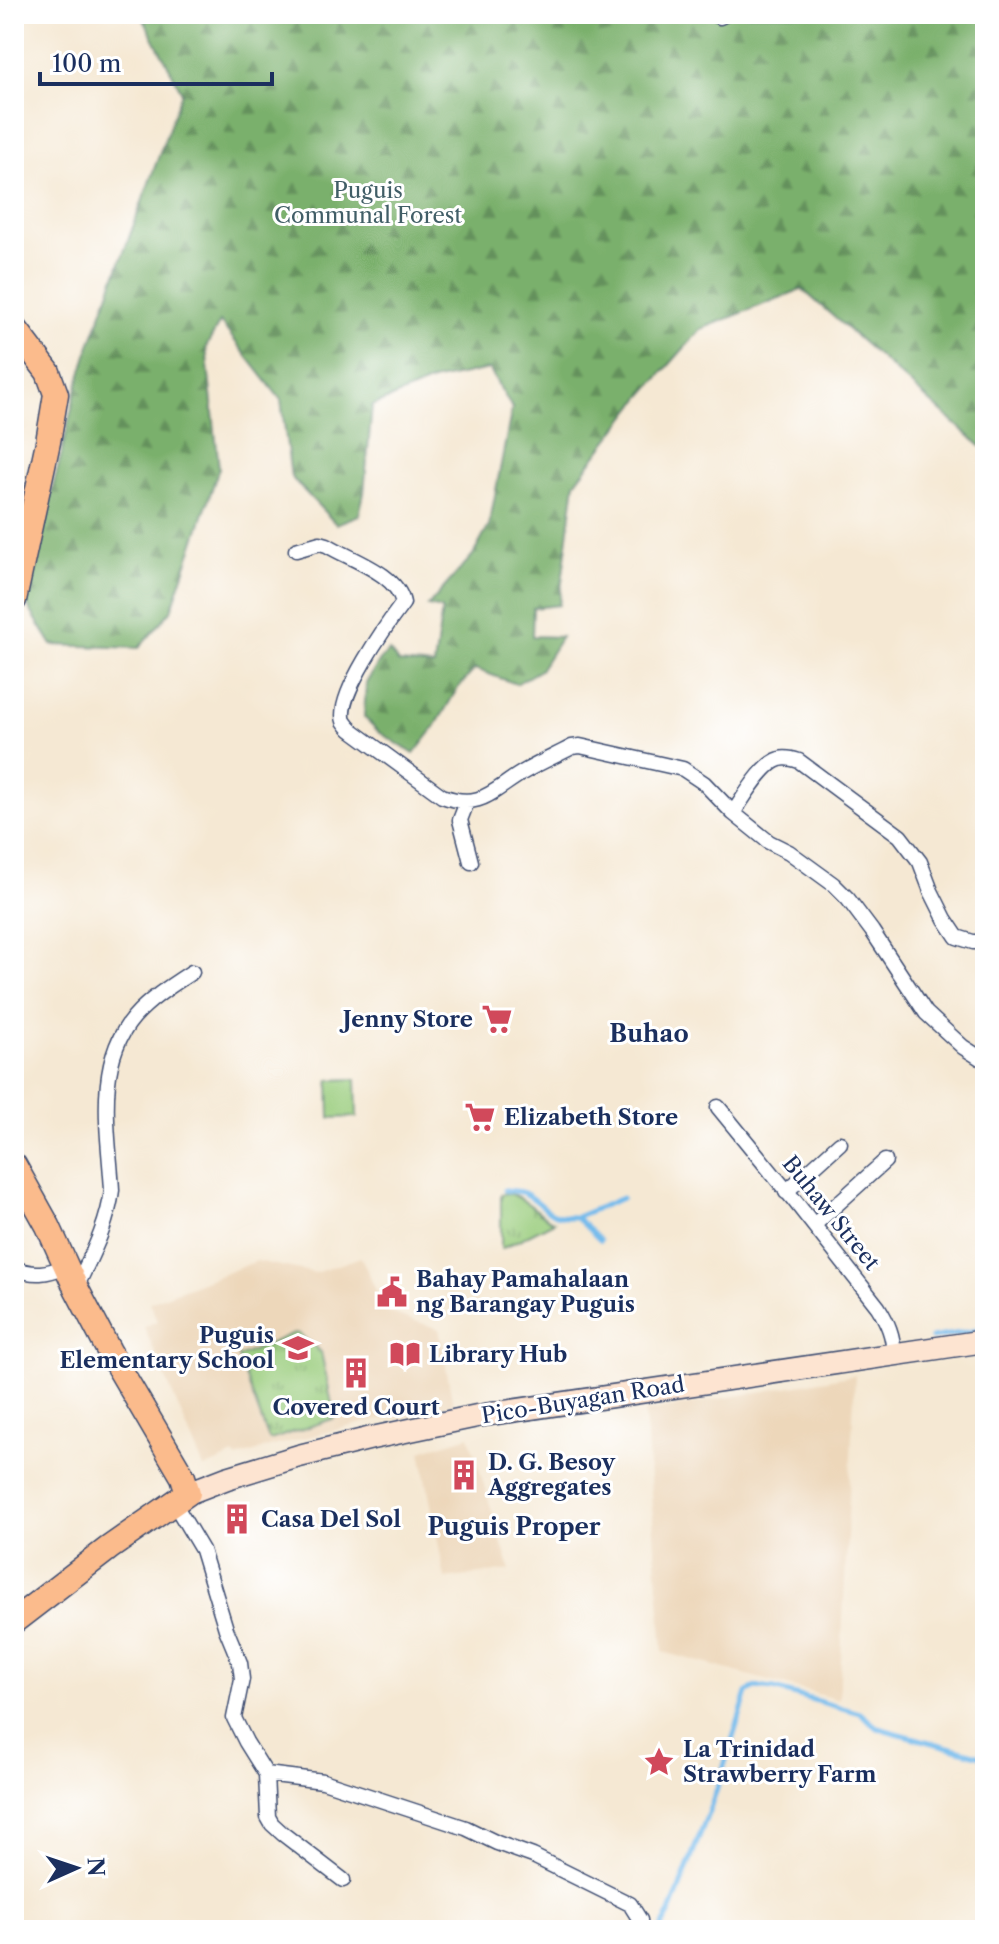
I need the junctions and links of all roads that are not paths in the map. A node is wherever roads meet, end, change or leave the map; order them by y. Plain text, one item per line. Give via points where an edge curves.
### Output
1 (712, 14) edge
2 (726, 14) edge
3 (14, 327) edge
4 (296, 550) dead end
5 (14, 600) edge
6 (467, 802) junction
7 (733, 813) junction
8 (471, 862) dead end
9 (985, 942) edge
10 (192, 972) dead end
11 (985, 1061) edge
12 (718, 1107) dead end
13 (840, 1143) dead end
14 (885, 1161) dead end
15 (14, 1165) edge
16 (786, 1192) junction
17 (814, 1225) junction
18 (18, 1275) edge
19 (71, 1277) junction
20 (985, 1341) edge
21 (894, 1346) junction
22 (181, 1498) junction
23 (14, 1621) edge
24 (266, 1774) junction
25 (343, 1880) dead end
26 (641, 1930) edge

1 - 2 street
3 - 5 main road via 48,372 56,394
4 - 6 street via 327,545 382,574 402,595 403,603 346,695 345,723 442,796
6 - 7 street via 493,794 524,772 580,746 683,769
6 - 8 street via 460,820
7 - 9 street via 769,764 788,758 799,761 900,836 920,862 957,937
7 - 11 street via 841,891 926,1013
10 - 19 street via 144,1008 117,1045 108,1095 111,1203 93,1253
12 - 16 street, Buhaw Street
13 - 16 street
14 - 17 street
15 - 19 main road
16 - 17 street, Buhaw Street
17 - 21 street, Buhaw Street via 878,1307
18 - 19 street
19 - 22 main road via 183,1477
20 - 21 main road, Pico-Buyagan Road
21 - 22 main road, Pico-Buyagan Road via 477,1416 350,1443 227,1478
22 - 23 main road
22 - 24 street via 240,1663 234,1720
24 - 25 street via 272,1824
24 - 26 street via 323,1781 466,1828 630,1904

